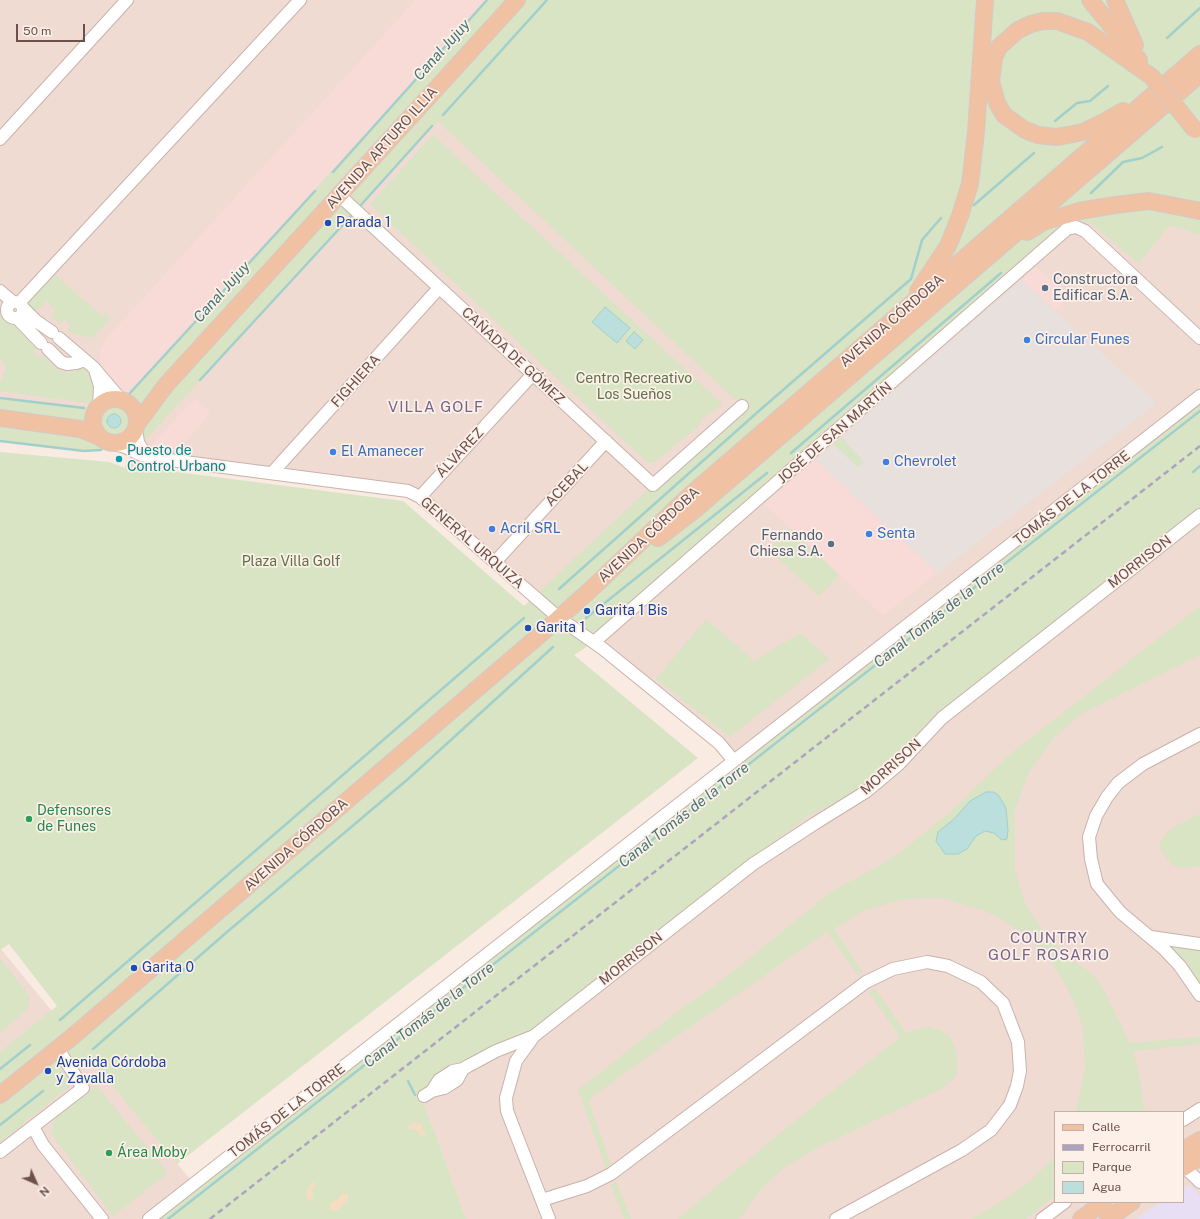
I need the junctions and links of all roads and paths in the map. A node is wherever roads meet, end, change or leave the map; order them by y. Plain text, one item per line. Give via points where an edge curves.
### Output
1 (127, 0) edge
2 (300, 0) edge
3 (517, 0) edge
4 (985, 0) edge
5 (1090, 0) edge
6 (1115, 0) edge
7 (1200, 49) edge
8 (1196, 63) edge
9 (1152, 76) junction
10 (1153, 95) junction
11 (1198, 133) edge
12 (0, 139) edge
13 (339, 195) junction
14 (1200, 210) edge
15 (988, 256) junction
16 (439, 288) junction
17 (0, 291) edge
18 (11, 308) edge
19 (901, 313) junction
20 (51, 332) junction
21 (1200, 338) edge
22 (41, 342) junction
23 (89, 363) junction
24 (533, 374) junction
25 (166, 385) junction
26 (1200, 396) edge
27 (124, 402) junction
28 (742, 406) dead end
29 (97, 410) junction
30 (0, 418) edge
31 (53, 424) junction
32 (136, 426) junction
33 (106, 440) junction
34 (606, 441) junction
35 (152, 457) junction
36 (272, 473) junction
37 (420, 496) junction
38 (1200, 515) edge
39 (495, 562) junction
40 (588, 592) junction
41 (559, 618) junction
42 (594, 642) junction
43 (1200, 734) edge
44 (734, 761) junction
45 (1150, 937) junction
46 (1200, 944) edge
47 (1200, 995) edge
48 (534, 1036) junction
49 (58, 1049) junction
50 (496, 1051) junction
51 (516, 1061) junction
52 (428, 1093) dead end
53 (0, 1095) edge
54 (1200, 1109) edge
55 (1184, 1119) edge
56 (33, 1127) junction
57 (1200, 1140) edge
58 (1184, 1149) edge
59 (0, 1152) edge
60 (1200, 1157) edge
61 (1184, 1166) edge
62 (1184, 1168) edge
63 (1200, 1182) edge
64 (542, 1200) junction
65 (1064, 1203) edge
66 (1103, 1203) edge
67 (1131, 1203) edge
68 (102, 1219) edge
69 (149, 1219) edge
70 (549, 1219) edge
71 (836, 1219) edge
72 (1042, 1219) edge
73 (1081, 1219) edge
74 (1108, 1219) edge

1 - 12 street
2 - 18 street
3 - 13 main road, AVENIDA ARTURO ILLIA
4 - 19 main road via 970,184 948,246
5 - 9 main road
6 - 9 main road
7 - 8 main road
8 - 10 main road, AVENIDA CÓRDOBA
8 - 15 main road, AVENIDA CÓRDOBA
9 - 10 main road via 1088,32 1070,24 1043,21 1018,30 999,47 992,64 991,81 997,103 1004,115 1013,123 1038,135 1056,137 1083,132
9 - 11 main road, bridge
10 - 19 main road, AVENIDA CÓRDOBA
13 - 16 street, CAÑADA DE GÓMEZ
13 - 25 main road, AVENIDA ARTURO ILLIA
14 - 15 main road via 1149,201 1079,211 1043,222
15 - 40 main road, AVENIDA CÓRDOBA via 697,508
16 - 24 street, CAÑADA DE GÓMEZ
16 - 36 street, FIGHIERA
17 - 18 street
18 - 20 street
18 - 22 street
19 - 40 main road, AVENIDA CÓRDOBA via 689,496
20 - 22 street
20 - 23 street
21 - 42 street, JOSÉ DE SAN MARTÍN via 1085,231 1076,227 1068,229
22 - 23 street via 61,362
23 - 27 street
23 - 29 street via 100,386
24 - 34 street, CAÑADA DE GÓMEZ
24 - 37 street, ÁLVAREZ
25 - 27 main road, AVENIDA ARTURO ILLIA via 146,400 137,403
25 - 32 main road, AVENIDA ARTURO ILLIA
26 - 44 street, TOMÁS DE LA TORRE
27 - 29 main road via 110,400
27 - 32 main road via 135,412
28 - 34 street, CAÑADA DE GÓMEZ via 653,485
29 - 31 main road, GENERAL URQUIZA via 76,421
29 - 33 main road via 93,426
30 - 31 main road, GENERAL URQUIZA
31 - 33 main road, GENERAL URQUIZA via 87,431
32 - 33 main road via 126,440
32 - 35 street via 136,436 141,448
33 - 35 street, GENERAL URQUIZA
34 - 39 street, ACEBAL
35 - 36 street, GENERAL URQUIZA
36 - 37 street, GENERAL URQUIZA via 408,492
37 - 39 street, GENERAL URQUIZA
38 - 48 street, MORRISON via 942,718 898,765 867,791 753,864
39 - 41 street, GENERAL URQUIZA
40 - 41 main road, AVENIDA CÓRDOBA
41 - 42 street, GENERAL URQUIZA
41 - 49 main road, AVENIDA CÓRDOBA
42 - 44 street, GENERAL URQUIZA via 720,743
43 - 45 street via 1142,764 1118,782 1096,816 1089,837 1097,884 1120,912
44 - 69 street, TOMÁS DE LA TORRE
45 - 46 street
45 - 47 street via 1180,966
48 - 50 street, MORRISON
48 - 51 street, MORRISON
49 - 53 main road, AVENIDA CÓRDOBA
49 - 56 street via 83,1088
50 - 51 street
50 - 52 street, MORRISON via 463,1069 457,1080 449,1085
51 - 64 street, MORRISON via 506,1098 507,1111
54 - 55 street
56 - 59 street
56 - 68 street via 43,1145
57 - 58 main road
60 - 61 main road
62 - 63 street
64 - 70 street
64 - 71 street via 587,1186 611,1174 866,982 893,969 927,962 948,966 981,982 1003,1003 1018,1042 1020,1071 1010,1105 992,1130 962,1150
65 - 72 street
66 - 73 main road
67 - 74 main road

